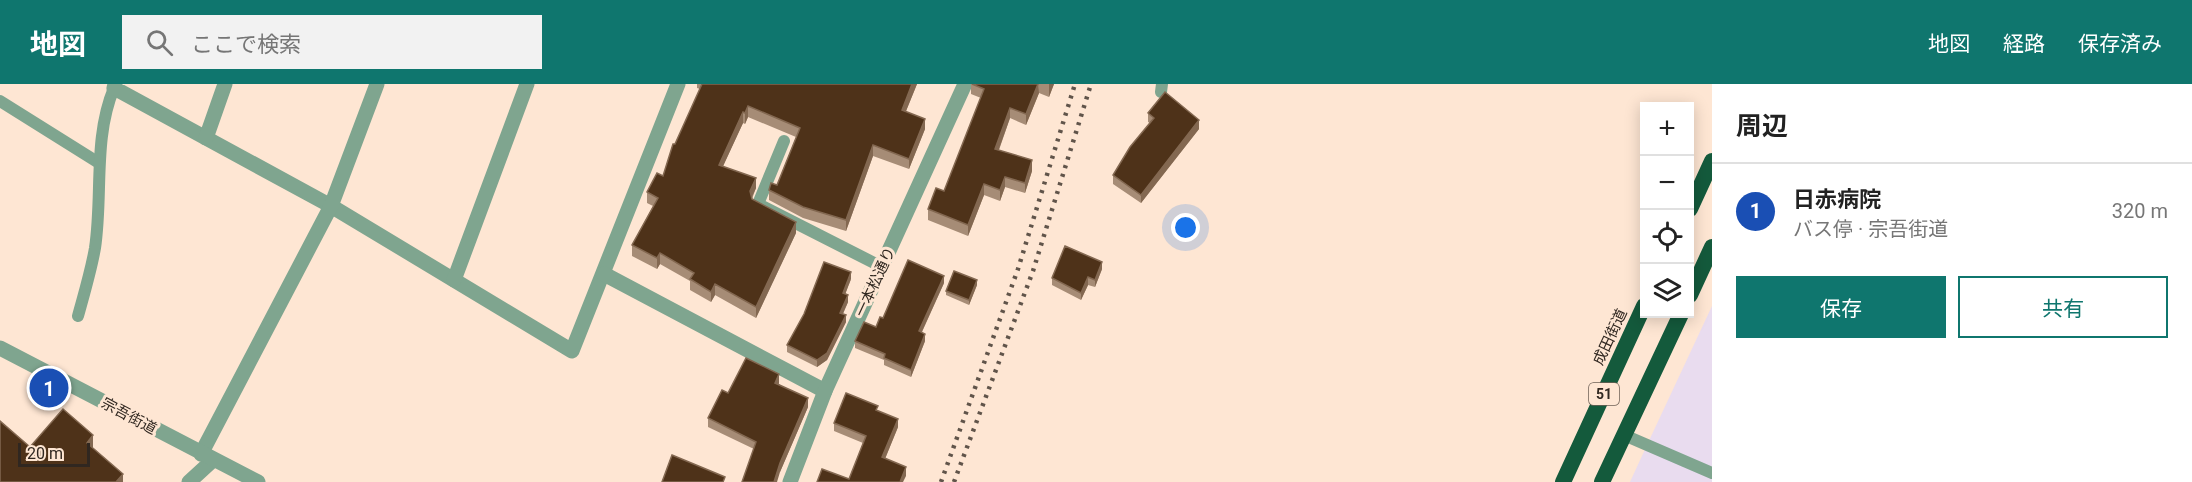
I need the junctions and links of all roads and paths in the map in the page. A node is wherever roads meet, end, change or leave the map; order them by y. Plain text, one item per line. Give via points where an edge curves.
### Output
1 (225, 84) edge
2 (377, 84) edge
3 (527, 84) edge
4 (678, 84) edge
5 (965, 84) edge
6 (115, 86) edge
7 (0, 101) edge
8 (206, 138) junction
9 (784, 141) dead end
10 (1712, 161) edge
11 (99, 163) junction
12 (1694, 199) edge
13 (331, 206) junction
14 (1712, 247) edge
15 (882, 267) junction
16 (604, 274) junction
17 (454, 280) junction
18 (1694, 285) edge
19 (1640, 315) edge
20 (78, 316) dead end
21 (1679, 318) edge
22 (0, 348) edge
23 (825, 391) junction
24 (1624, 435) junction
25 (207, 457) junction
26 (1712, 473) edge
27 (189, 482) edge
28 (258, 482) edge
29 (790, 482) edge
30 (1563, 482) edge
31 (1602, 482) edge

1 - 8 street
2 - 13 street
3 - 17 street
4 - 16 street
5 - 15 street, 一本松通り
6 - 8 street
6 - 11 lane via 108,102
7 - 11 lane
8 - 13 street
9 - 15 lane via 758,204
10 - 12 highway
11 - 20 lane via 95,248
13 - 17 street
13 - 25 street
14 - 18 highway
15 - 23 street, 一本松通り
16 - 17 street via 572,351
16 - 23 street
19 - 30 highway, 成田街道 / 51
21 - 24 highway, 51
22 - 25 street, 宗吾街道
23 - 29 street, 一本松通り
24 - 26 lane
24 - 31 highway, 51
25 - 27 street
25 - 28 street, 宗吾街道

